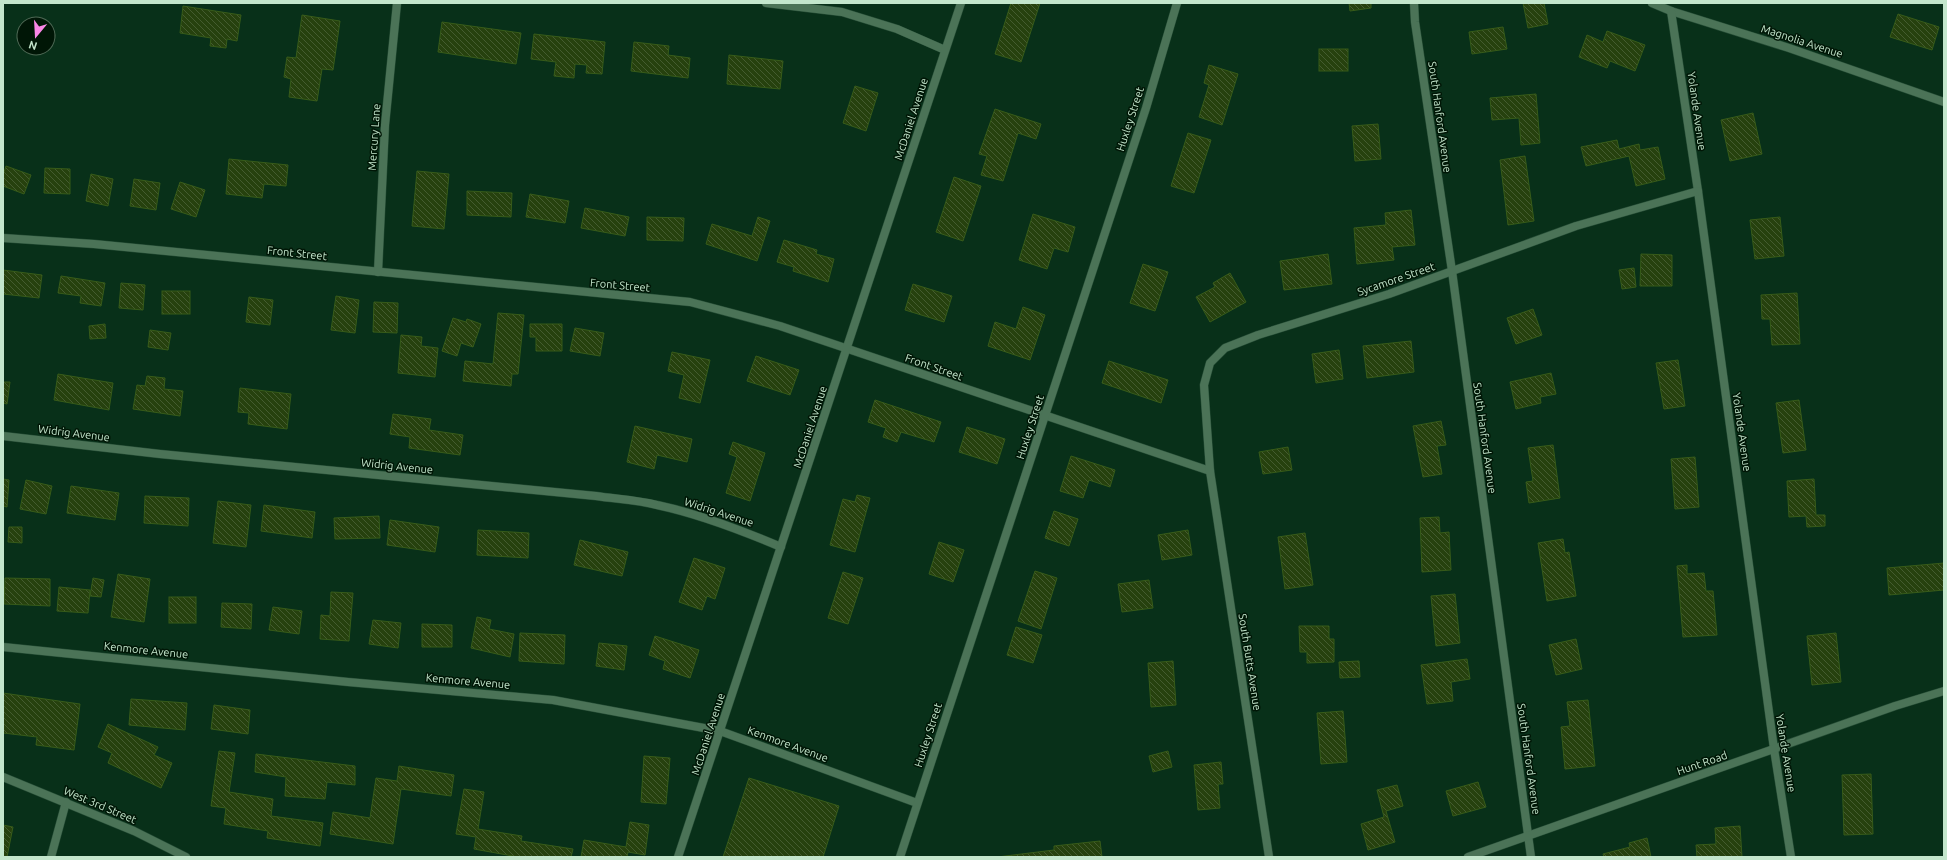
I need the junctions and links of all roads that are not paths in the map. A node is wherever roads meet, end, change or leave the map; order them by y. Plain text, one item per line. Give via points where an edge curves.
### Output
1 (397, 3) edge
2 (766, 3) edge
3 (961, 3) edge
4 (1177, 3) edge
5 (1414, 3) edge
6 (1652, 3) edge
7 (1671, 11) junction
8 (945, 50) junction
9 (1944, 102) edge
10 (1698, 190) junction
11 (3, 238) edge
12 (1452, 271) junction
13 (378, 272) junction
14 (847, 350) junction
15 (1046, 416) junction
16 (3, 436) edge
17 (1210, 471) junction
18 (781, 547) junction
19 (3, 646) edge
20 (1944, 691) edge
21 (720, 731) junction
22 (1774, 749) junction
23 (3, 777) edge
24 (66, 802) junction
25 (918, 803) junction
26 (1528, 836) junction
27 (51, 857) edge
28 (186, 857) edge
29 (678, 857) edge
30 (900, 857) edge
31 (1268, 857) edge
32 (1468, 857) edge
33 (1531, 857) edge
34 (1791, 857) edge

1 - 13 street, Mercury Lane via 385,125
2 - 8 street via 842,12 897,29
3 - 8 street, McDaniel Avenue
4 - 15 street, Huxley Street via 1146,108
5 - 12 street, South Hanford Avenue
6 - 7 street, Magnolia Avenue
7 - 9 street, Magnolia Avenue via 1789,48
7 - 10 street, Yolande Avenue
8 - 14 street, McDaniel Avenue
10 - 12 street, Sycamore Street via 1576,226
10 - 22 street, Yolande Avenue
11 - 13 street, Front Street via 94,244
12 - 17 street, Sycamore Street via 1225,348 1210,363 1204,385
12 - 26 street, South Hanford Avenue
13 - 14 street, Front Street via 690,302 780,326
14 - 15 street, Front Street
14 - 18 street, McDaniel Avenue
15 - 17 street, Front Street
15 - 25 street, Huxley Street
16 - 18 street, Widrig Avenue via 656,504 702,517
17 - 31 street, South Butts Avenue
18 - 21 street, McDaniel Avenue
19 - 21 street, Kenmore Avenue via 554,700
20 - 22 street, Hunt Road
21 - 25 street, Kenmore Avenue
21 - 29 street, McDaniel Avenue
22 - 26 street, Hunt Road
22 - 34 street, Yolande Avenue
23 - 24 street, West 3rd Street
24 - 27 street
24 - 28 street, West 3rd Street
25 - 30 street, Huxley Street
26 - 32 street, Hunt Road
26 - 33 street, South Hanford Avenue

